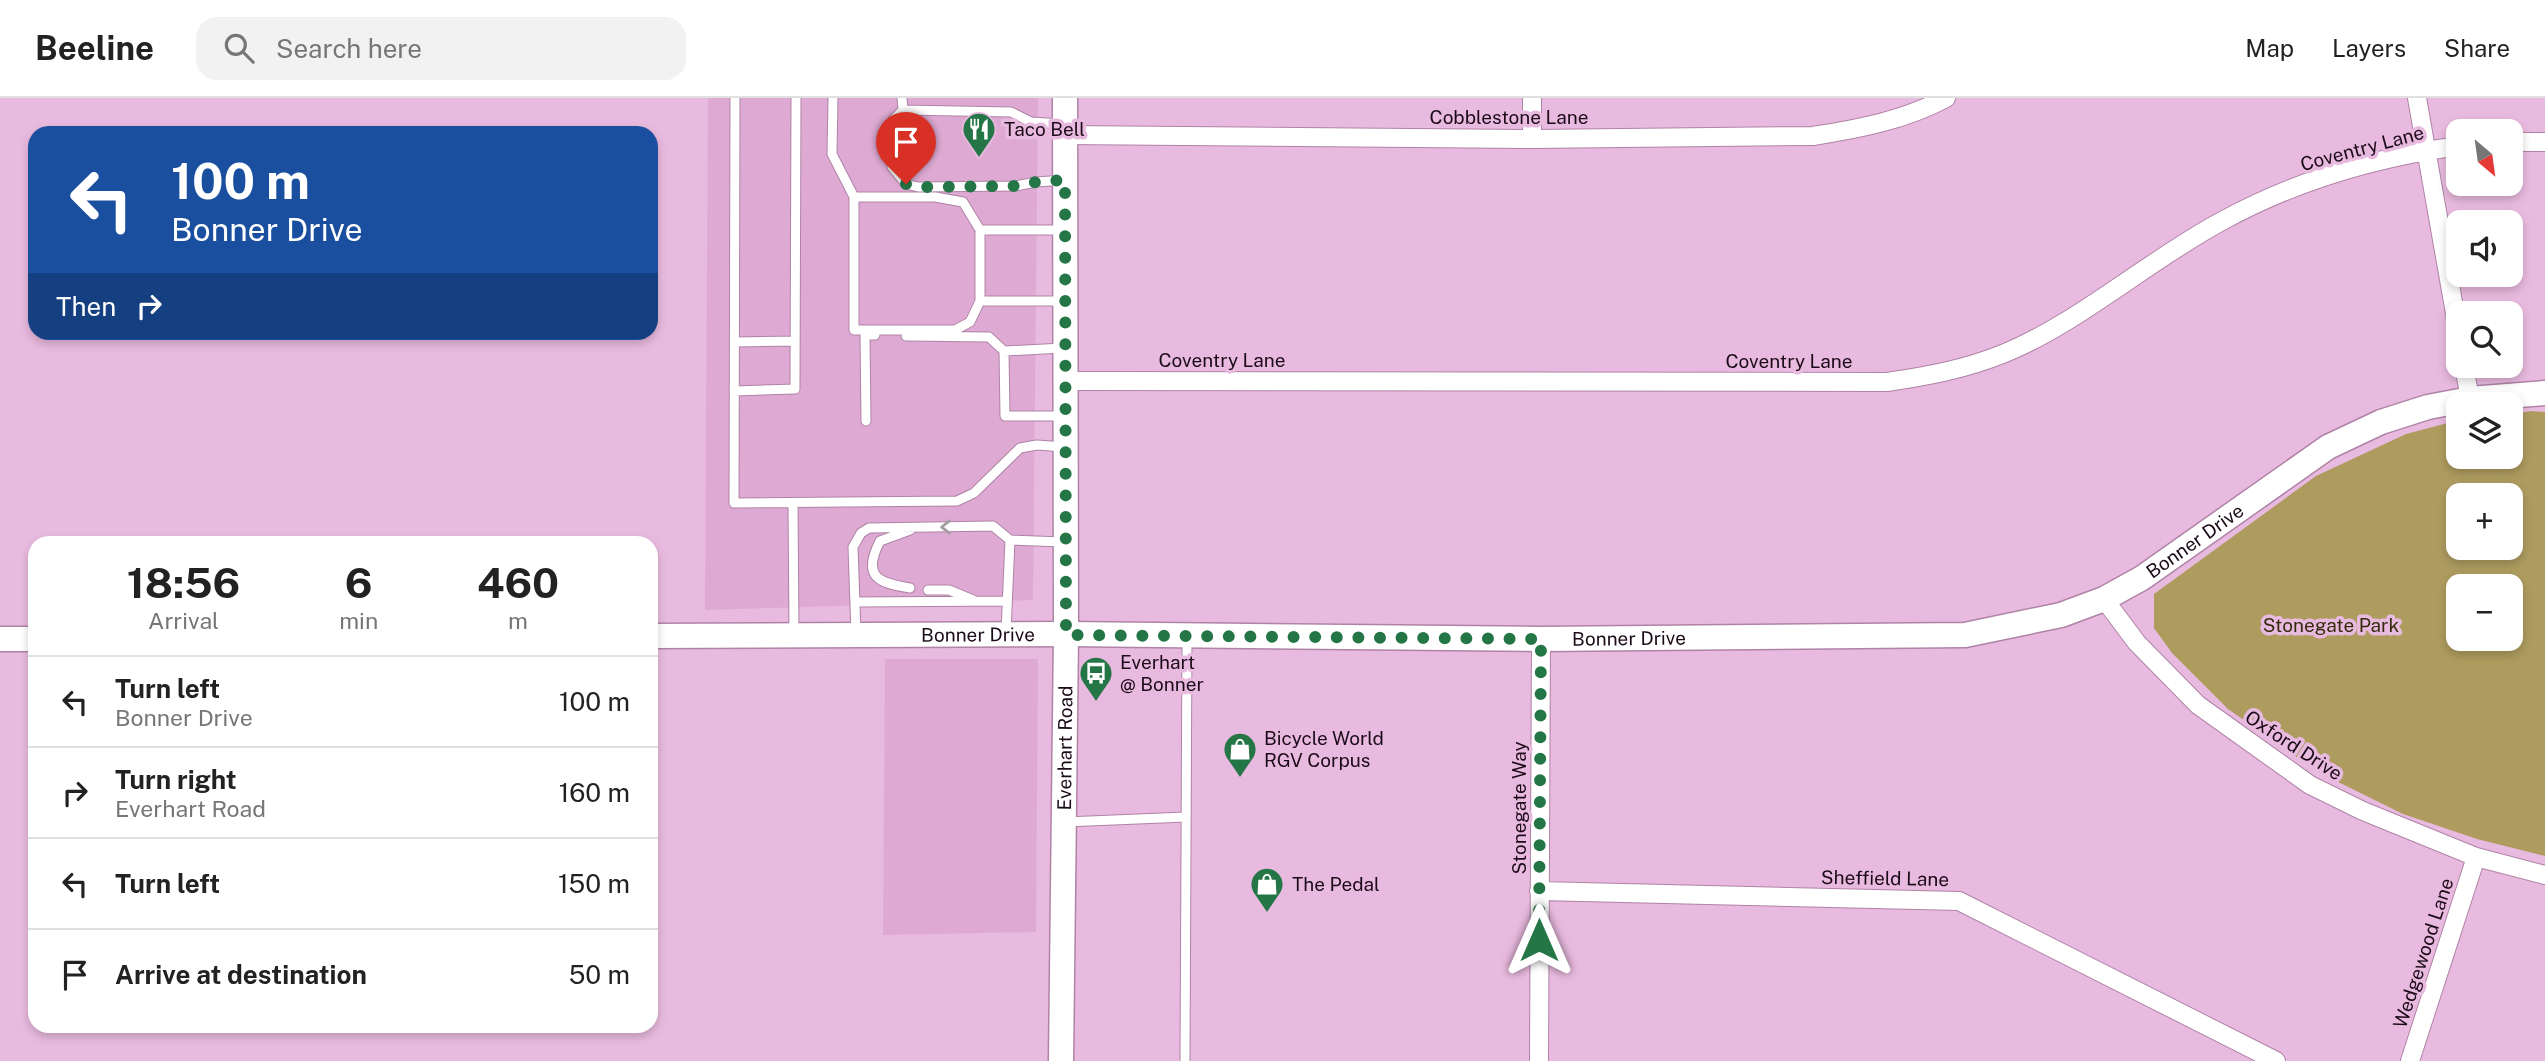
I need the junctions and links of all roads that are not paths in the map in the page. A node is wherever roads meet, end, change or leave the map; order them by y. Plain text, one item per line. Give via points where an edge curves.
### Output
1 (735, 98) edge
2 (796, 98) edge
3 (833, 98) edge
4 (902, 98) edge
5 (1065, 98) edge
6 (1532, 98) edge
7 (1946, 98) edge
8 (2417, 98) edge
9 (903, 110) junction
10 (1065, 130) junction
11 (1532, 139) junction
12 (2524, 142) edge
13 (2545, 142) edge
14 (2446, 148) edge
15 (2426, 151) junction
16 (1065, 180) junction
17 (854, 197) junction
18 (980, 230) junction
19 (1065, 230) junction
20 (981, 301) junction
21 (1065, 301) junction
22 (2453, 301) edge
23 (795, 341) junction
24 (734, 342) junction
25 (1065, 347) junction
26 (1004, 351) junction
27 (1065, 381) junction
28 (734, 391) junction
29 (2545, 393) edge
30 (2523, 394) edge
31 (2446, 403) edge
32 (1065, 416) junction
33 (866, 421) dead end
34 (1065, 447) junction
35 (793, 503) junction
36 (918, 527) junction
37 (1010, 540) junction
38 (1066, 542) junction
39 (910, 589) dead end
40 (928, 590) dead end
41 (2104, 599) junction
42 (977, 601) junction
43 (1007, 601) junction
44 (855, 602) junction
45 (856, 635) junction
46 (1006, 635) junction
47 (1066, 635) junction
48 (658, 636) edge
49 (794, 636) junction
50 (1187, 636) junction
51 (0, 639) edge
52 (28, 639) edge
53 (1541, 639) junction
54 (1186, 817) junction
55 (1064, 822) junction
56 (2476, 858) junction
57 (2545, 875) edge
58 (1539, 891) junction
59 (1061, 1061) edge
60 (1185, 1061) edge
61 (1539, 1061) edge
62 (2276, 1061) edge
63 (2410, 1061) edge

1 - 24 lane
2 - 23 lane
3 - 17 lane via 832,155
4 - 9 lane
5 - 10 street, Everhart Road
6 - 11 street
7 - 11 street, Cobblestone Lane via 1902,117 1813,136
8 - 15 street
9 - 10 lane via 1011,112
9 - 16 lane via 893,120 892,167 906,184 1015,186
10 - 11 street, Cobblestone Lane
10 - 16 street, Everhart Road
12 - 13 street
14 - 15 street, Coventry Lane
15 - 22 street
15 - 27 street, Coventry Lane via 2351,168 2224,220 2048,332 2006,352 1933,376 1887,382
16 - 19 street, Everhart Road
17 - 18 lane via 935,197 963,202
17 - 20 lane via 853,330 955,330 970,322
18 - 19 lane
18 - 20 lane
19 - 21 street, Everhart Road
20 - 21 lane
21 - 25 street, Everhart Road
23 - 24 lane
23 - 28 lane via 795,389
24 - 28 lane
25 - 26 lane
25 - 27 street, Everhart Road
26 - 32 lane via 1005,416
26 - 33 lane via 989,337 866,335
27 - 32 street, Everhart Road
28 - 35 lane via 734,503
29 - 30 street, Bonner Drive
31 - 41 street, Bonner Drive via 2381,422 2328,447 2142,578
32 - 34 street, Everhart Road
34 - 35 lane via 1020,448 974,493 957,501
34 - 38 street, Everhart Road
35 - 49 lane
37 -> 36 lane via 993,526
36 - 39 lane via 880,541 874,553 874,572 880,581
36 - 44 lane via 869,528 861,533 853,547
37 - 38 lane
37 - 43 lane
38 - 47 street, Everhart Road
40 - 42 lane via 949,590
41 - 53 street, Bonner Drive via 2061,615 1965,635
41 - 56 street, Oxford Drive via 2137,643 2198,705 2300,778 2364,811
42 - 43 lane
42 - 44 lane
43 - 46 lane
44 - 45 lane
45 - 46 street, Bonner Drive
45 - 49 street, Bonner Drive
46 - 47 street, Bonner Drive
47 - 50 street, Bonner Drive
47 - 55 street, Everhart Road
48 - 49 street, Bonner Drive
50 - 53 street, Bonner Drive
50 - 54 lane
51 - 52 street
53 - 58 street, Stonegate Way
54 - 55 lane
54 - 60 lane
55 - 59 street, Everhart Road
56 - 57 street, Oxford Drive
56 - 63 street, Wedgewood Lane
58 - 61 street, Stonegate Way
58 - 62 street, Sheffield Lane via 1959,901

